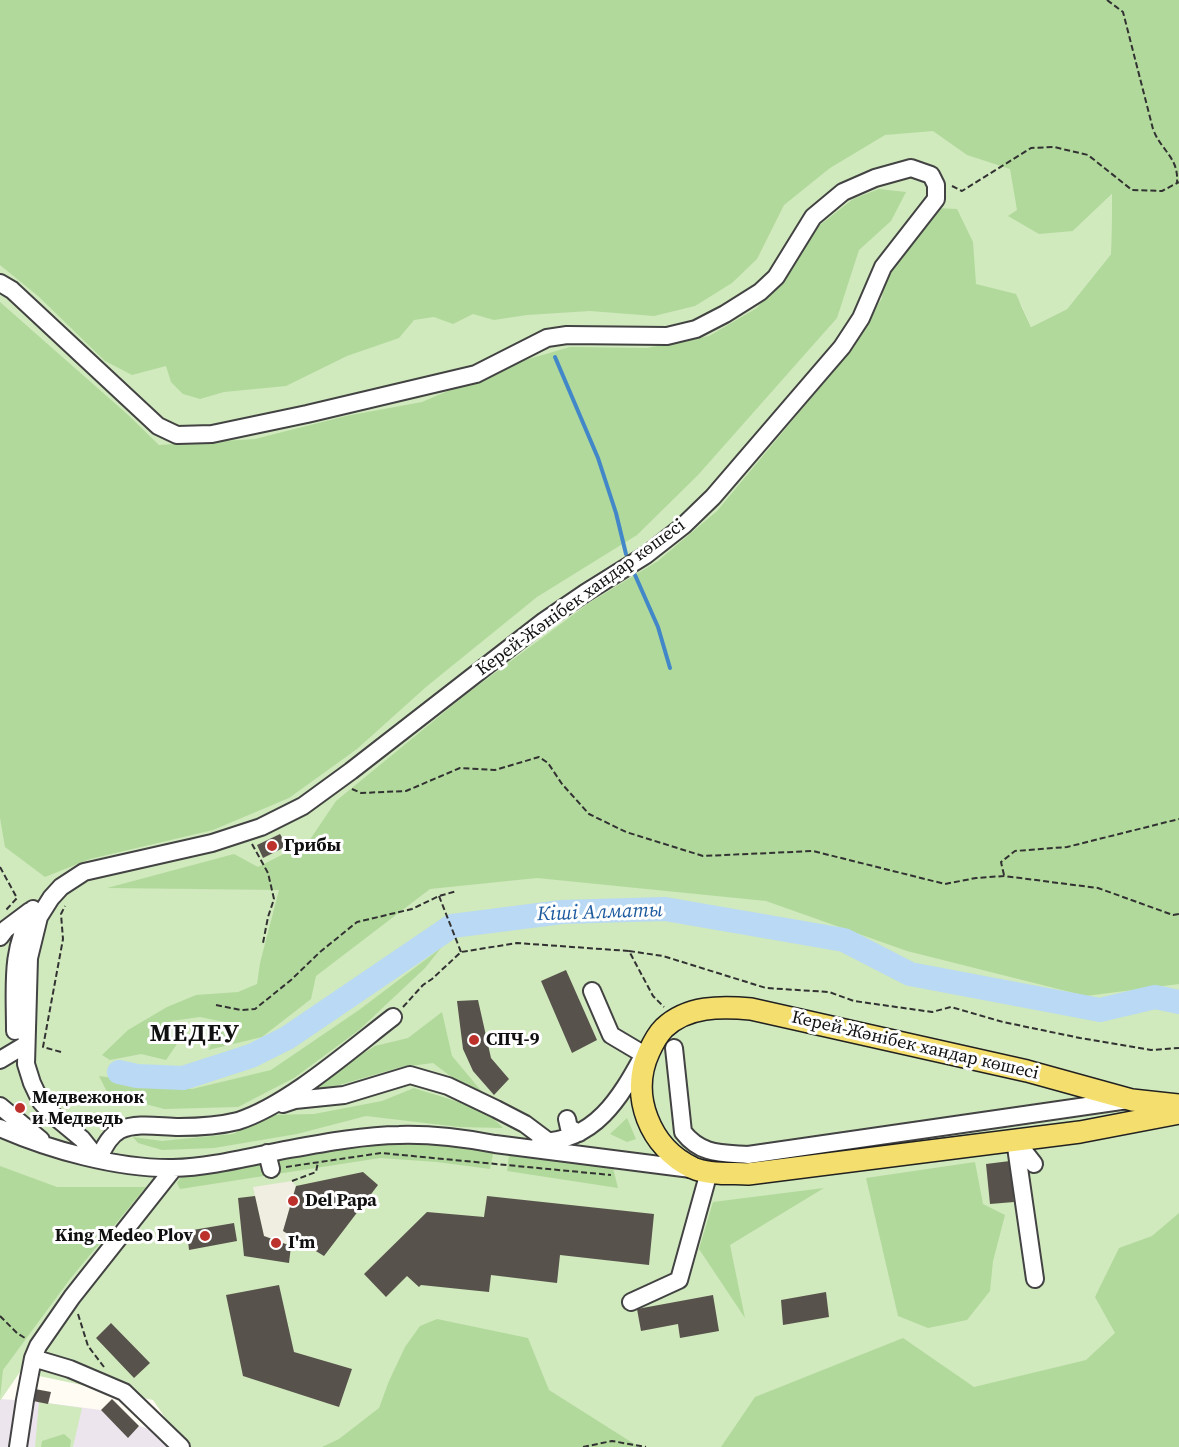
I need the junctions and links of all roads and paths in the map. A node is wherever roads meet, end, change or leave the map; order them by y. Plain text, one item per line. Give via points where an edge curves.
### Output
1 (1107, 0) edge
2 (931, 175) junction
3 (1178, 182) edge
4 (0, 283) edge
5 (347, 787) dead end
6 (1179, 819) edge
7 (251, 842) dead end
8 (0, 867) edge
9 (1004, 876) junction
10 (457, 891) dead end
11 (439, 896) junction
12 (65, 905) dead end
13 (40, 906) junction
14 (1179, 914) edge
15 (0, 916) edge
16 (0, 937) edge
17 (263, 943) dead end
18 (629, 951) junction
19 (461, 952) junction
20 (592, 991) dead end
21 (216, 1005) dead end
22 (393, 1017) joint
23 (676, 1020) junction
24 (665, 1042) junction
25 (21, 1048) junction
26 (1179, 1048) edge
27 (61, 1052) dead end
28 (643, 1054) junction
29 (0, 1060) edge
30 (1132, 1100) junction
31 (1179, 1105) edge
32 (0, 1106) edge
33 (260, 1112) junction
34 (1179, 1113) edge
35 (567, 1119) dead end
36 (0, 1128) edge
37 (579, 1133) junction
38 (1015, 1140) junction
39 (549, 1142) junction
40 (495, 1144) junction
41 (49, 1146) junction
42 (79, 1154) junction
43 (98, 1159) junction
44 (269, 1161) junction
45 (318, 1162) junction
46 (498, 1163) junction
47 (1034, 1164) dead end
48 (174, 1168) junction
49 (497, 1170) dead end
50 (702, 1171) junction
51 (615, 1175) dead end
52 (292, 1181) dead end
53 (1035, 1279) dead end
54 (72, 1297) junction
55 (631, 1302) dead end
56 (0, 1316) edge
57 (36, 1352) junction
58 (104, 1367) dead end
59 (18, 1447) edge
60 (181, 1447) edge
61 (583, 1447) edge
62 (646, 1447) edge

1 - 3 path via 1122,12 1153,129 1179,171
2 - 3 path via 962,190 1031,148 1054,147 1088,155 1132,190 1162,191
2 - 4 street via 911,168 843,192 813,217 776,277 760,292 696,329 667,336 547,338 476,374 212,434 177,435 158,426
2 - 13 street, Керей-Жәнібек хандар көшесі via 936,199 883,267 861,318 842,347 713,497 683,526 646,555 544,621 303,806 261,827 212,843 84,872
5 - 9 path via 361,793 406,791 460,768 495,770 538,757 589,814 627,832 703,856 813,851 945,884
6 - 9 path via 1066,847 1015,851 1001,862
7 - 17 path via 268,873 274,899
8 - 15 path via 17,898
9 - 14 path via 1098,888
10 - 11 path
11 - 19 path
11 - 21 path via 412,909 357,922 255,1009
12 - 27 path via 44,1047
13 - 16 street via 17,920
13 - 25 street, Керей-Жәнібек хандар көшесі via 29,958
18 - 19 path via 517,943
18 - 23 path via 653,996
18 - 26 path via 663,956 766,988 830,992 854,1001 932,1012 951,1007 1080,1038 1151,1050
19 - 22 path
20 - 28 street via 611,1035
22 - 33 street via 304,1085
23 - 24 main road, Керей-Жәнібек хандар көшесі
23 - 30 main road, Керей-Жәнібек хандар көшесі via 709,1008 751,1009 1027,1071
24 - 28 street, Керей-Жәнібек хандар көшесі
24 - 30 street via 683,1132 702,1150 748,1155
24 - 50 main road, Керей-Жәнібек хандар көшесі via 643,1072 645,1112 666,1150
25 - 29 street
25 - 42 street, Керей-Жәнібек хандар көшесі via 18,1071 26,1095
25 - 43 street, Керей-Жәнібек хандар көшесі via 40,1102 82,1139
28 - 37 street, Керей-Жәнібек хандар көшесі via 612,1107
30 - 31 main road, Керей-Жәнібек хандар көшесі
32 - 41 street
33 - 39 street via 295,1100 344,1095 410,1075 448,1086 496,1108
33 - 43 street via 236,1121 121,1130 111,1137
34 - 38 main road, Керей-Жәнібек хандар көшесі
35 - 37 street via 569,1128
36 - 41 street
37 - 39 street, Керей-Жәнібек хандар көшесі
38 - 47 street
38 - 50 main road, Керей-Жәнібек хандар көшесі via 748,1174
38 - 53 street
39 - 40 street, Керей-Жәнібек хандар көшесі
40 - 44 street, Керей-Жәнібек хандар көшесі via 436,1135 397,1135
40 - 50 street, Керей-Жәнібек хандар көшесі
41 - 42 street
42 - 43 street
43 - 48 street, Керей-Жәнібек хандар көшесі
44 - 45 path
44 - 48 street, Керей-Жәнібек хандар көшесі
45 - 46 path via 381,1153
45 - 52 path via 316,1172
46 - 49 path
46 - 51 path
48 - 54 street
50 - 55 street via 679,1280
54 - 57 street
54 - 58 path via 88,1346
56 - 57 path
57 - 59 street
57 - 60 street via 124,1392
61 - 62 path via 612,1441

